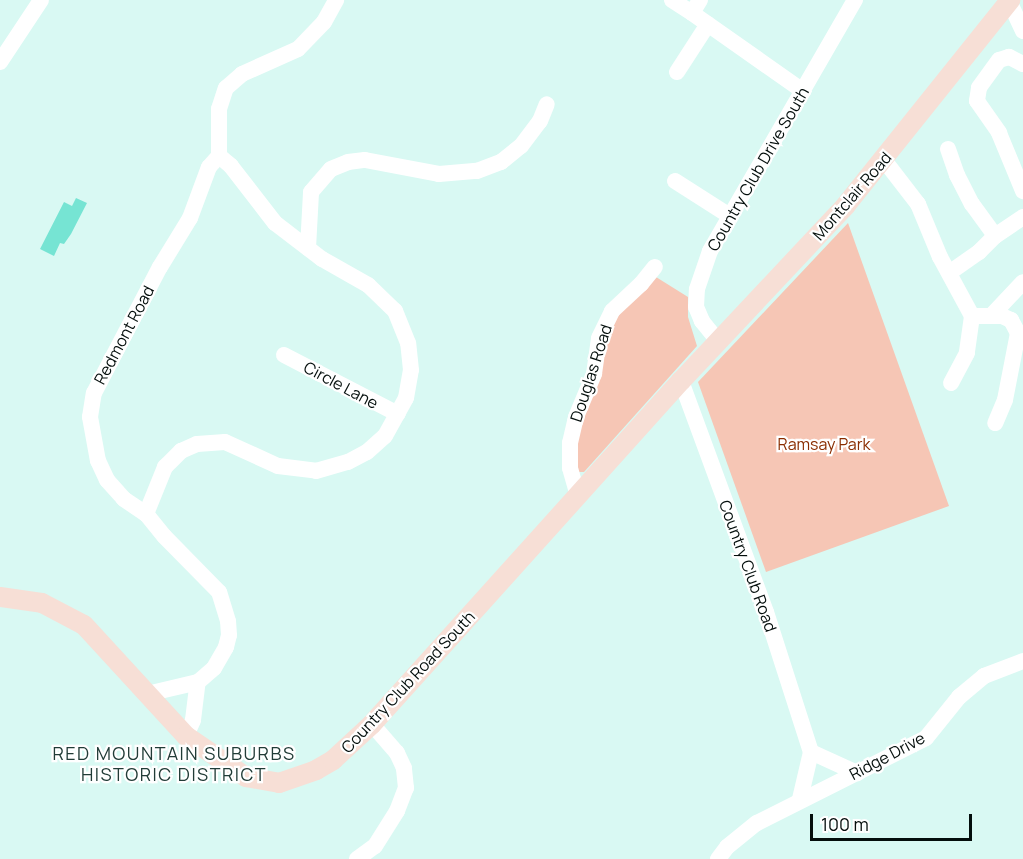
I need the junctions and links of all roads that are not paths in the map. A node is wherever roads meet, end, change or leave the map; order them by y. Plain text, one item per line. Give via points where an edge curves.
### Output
1 (41, 0) edge
2 (336, 0) edge
3 (672, 0) edge
4 (855, 0) edge
5 (1010, 0) edge
6 (696, 6) edge
7 (714, 28) junction
8 (1023, 31) edge
9 (0, 62) edge
10 (1023, 64) edge
11 (677, 72) dead end
12 (803, 90) junction
13 (547, 104) dead end
14 (948, 149) dead end
15 (219, 156) junction
16 (884, 160) junction
17 (675, 181) dead end
18 (1023, 192) edge
19 (730, 216) junction
20 (1023, 217) edge
21 (995, 236) junction
22 (308, 248) junction
23 (655, 267) dead end
24 (949, 273) junction
25 (1023, 282) edge
26 (992, 315) junction
27 (972, 316) junction
28 (718, 341) junction
29 (284, 355) dead end
30 (681, 381) junction
31 (951, 383) dead end
32 (398, 414) junction
33 (995, 423) dead end
34 (578, 496) junction
35 (146, 514) junction
36 (0, 597) edge
37 (1023, 661) edge
38 (198, 682) junction
39 (147, 694) junction
40 (372, 724) junction
41 (186, 736) junction
42 (811, 752) junction
43 (857, 773) junction
44 (800, 799) junction
45 (357, 859) edge
46 (718, 859) edge

1 - 9 street
2 - 15 street via 324,22 298,49 242,74 226,88 219,109
3 - 6 street
4 - 12 street, Country Club Drive South
5 - 8 street
5 - 16 main road, Montclair Road
6 - 7 street
7 - 11 street
7 - 12 street
10 - 18 street via 1009,57 999,60 979,88 977,101 999,134
12 - 19 street, Country Club Drive South
13 - 22 street via 521,146 501,162 477,171 439,174 365,160 331,169 311,192
14 - 21 street via 972,204
15 - 22 street via 275,223
15 - 35 street, Redmont Road via 209,167 190,218 94,393 90,417 98,461 107,480 124,500
16 - 24 street via 918,204
16 - 28 main road, Montclair Road
17 - 19 street
19 - 28 street, Country Club Drive South via 710,251 697,289 696,307
20 - 21 street
21 - 24 street via 980,252
22 - 32 street via 368,285 395,311 408,343 411,370 406,398
23 - 34 street, Douglas Road via 612,311 599,338 594,374 570,443 570,468
24 - 27 street
25 - 26 street
26 - 27 street
26 - 33 street via 1011,320 1018,333 1005,400
27 - 31 street via 967,353
28 - 30 main road, Montclair Road
29 - 32 street, Circle Lane
30 - 34 main road, Country Club Road South
30 - 42 street, Country Club Road via 766,612
32 - 35 street via 385,436 367,452 315,471 278,466 225,442 197,444 181,451 165,467
34 - 40 main road, Country Club Road South
35 - 38 street, Redmont Road via 219,592 229,635 214,668
36 - 39 main road, Country Club Road South via 42,603 84,625
37 - 43 street, Ridge Drive via 984,676 959,697 926,738
38 - 39 street
38 - 41 street via 193,720
39 - 41 main road, Country Club Road South
40 - 41 main road, Country Club Road South via 333,760 279,783 246,777
40 - 45 street via 397,753 404,768 406,788 375,846
42 - 43 street
42 - 44 street
43 - 44 street, Ridge Drive
44 - 46 street, Ridge Drive via 757,823

